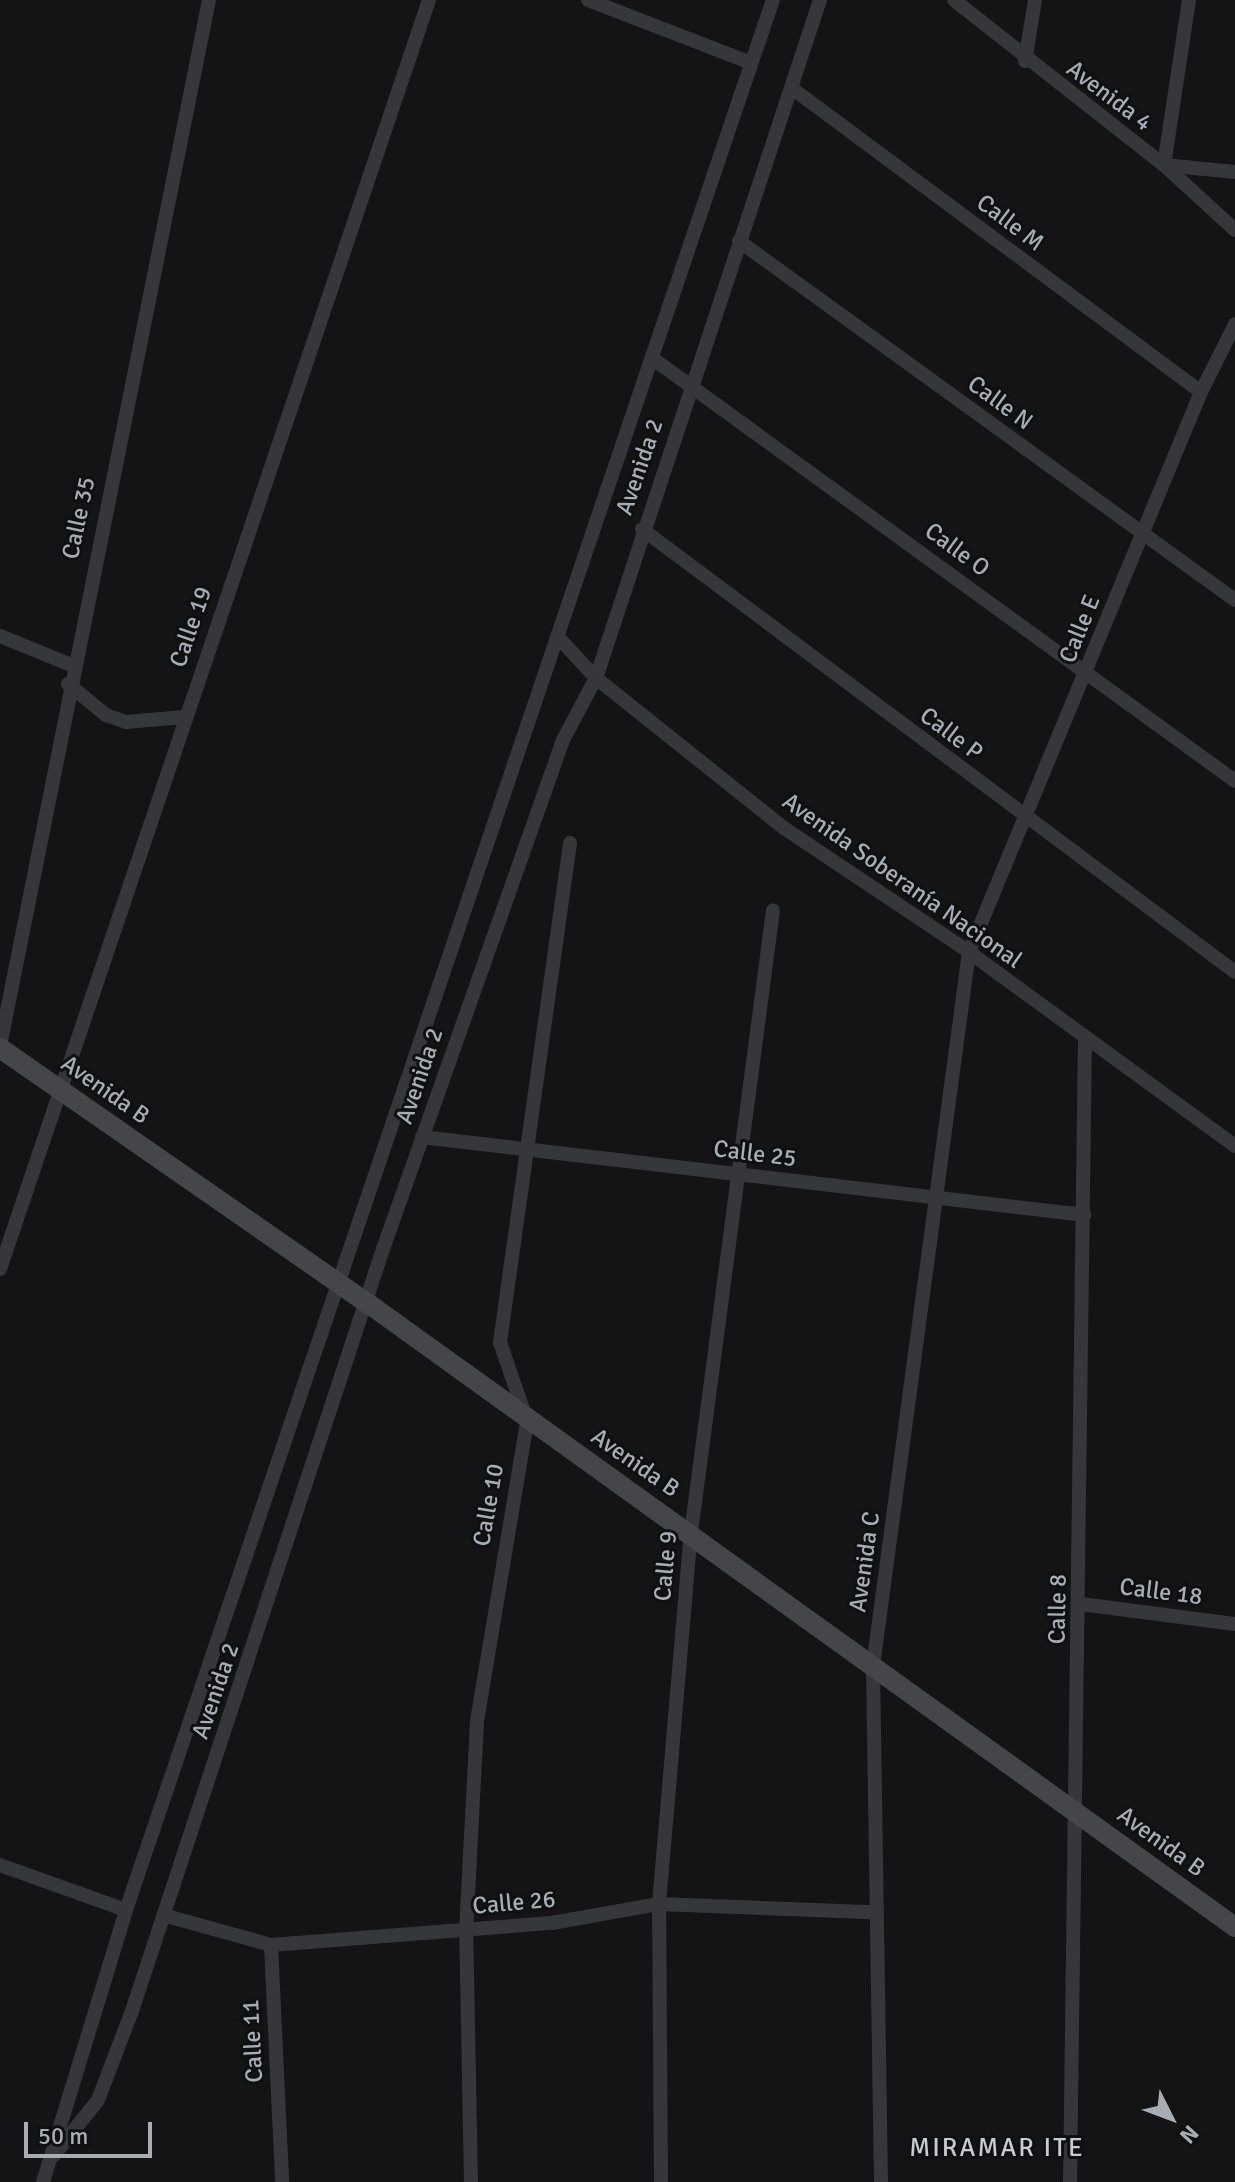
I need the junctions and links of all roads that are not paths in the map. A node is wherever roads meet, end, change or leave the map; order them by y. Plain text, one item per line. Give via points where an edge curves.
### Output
1 (209, 0) edge
2 (429, 0) edge
3 (588, 0) edge
4 (773, 0) edge
5 (820, 0) edge
6 (954, 0) edge
7 (1035, 0) edge
8 (1189, 0) edge
9 (1025, 61) junction
10 (751, 63) junction
11 (793, 89) junction
12 (1164, 165) junction
13 (1235, 172) edge
14 (1235, 230) edge
15 (739, 241) junction
16 (1235, 324) edge
17 (652, 358) junction
18 (691, 384) junction
19 (1201, 392) junction
20 (642, 529) junction
21 (1143, 533) junction
22 (1235, 600) edge
23 (0, 636) edge
24 (557, 636) junction
25 (71, 665) junction
26 (1086, 671) junction
27 (596, 678) junction
28 (68, 684) junction
29 (184, 717) junction
30 (1235, 781) edge
31 (1024, 815) junction
32 (570, 843) dead end
33 (773, 910) dead end
34 (969, 952) junction
35 (1235, 972) edge
36 (1085, 1037) junction
37 (0, 1047) edge
38 (57, 1088) junction
39 (422, 1137) junction
40 (1235, 1146) edge
41 (526, 1150) junction
42 (738, 1175) junction
43 (936, 1198) junction
44 (1084, 1215) junction
45 (0, 1269) edge
46 (339, 1283) junction
47 (369, 1304) junction
48 (527, 1421) junction
49 (691, 1533) junction
50 (1081, 1604) junction
51 (1235, 1624) edge
52 (873, 1666) junction
53 (1073, 1810) junction
54 (0, 1865) edge
55 (659, 1904) junction
56 (126, 1910) junction
57 (872, 1912) junction
58 (163, 1915) junction
59 (1235, 1927) edge
60 (467, 1929) junction
61 (271, 1945) junction
62 (51, 2158) junction
63 (43, 2182) edge
64 (282, 2182) edge
65 (471, 2182) edge
66 (661, 2182) edge
67 (881, 2182) edge
68 (1070, 2182) edge

1 - 25 street, Calle 35
2 - 29 street, Calle 19
3 - 10 street
4 - 10 street, Avenida 2
5 - 11 street, Avenida 2
6 - 9 street, Avenida 4
7 - 9 street
8 - 12 street
9 - 12 street, Avenida 4
10 - 17 street, Avenida 2
11 - 15 street, Avenida 2
11 - 19 street, Calle M
12 - 13 street
12 - 14 street, Avenida 4
15 - 18 street, Avenida 2
15 - 21 street, Calle N
16 - 19 street, Calle E
17 - 18 street, Calle O
17 - 24 street, Avenida 2
18 - 20 street, Avenida 2
18 - 26 street, Calle O
19 - 21 street, Calle E
20 - 27 street, Avenida 2
20 - 31 street, Calle P
21 - 22 street, Calle N
21 - 26 street, Calle E
23 - 25 street
24 - 27 street, Avenida Soberanía Nacional
24 - 46 street, Avenida 2
25 - 28 street, Calle 35
26 - 30 street, Calle O
26 - 31 street, Calle E
27 - 34 street, Avenida Soberanía Nacional via 784,828
27 - 39 street, Avenida 2 via 563,740
28 - 29 street via 106,715 126,722
28 - 37 street, Calle 35
29 - 38 street, Calle 19
31 - 34 street, Calle E
31 - 35 street, Calle P
32 - 41 street, Calle 10
33 - 42 street, Calle 9
34 - 36 street, Avenida Soberanía Nacional
34 - 43 street, Avenida C
36 - 40 street, Avenida Soberanía Nacional
36 - 44 street, Calle 8
37 - 38 street, Avenida B
38 - 45 street, Calle 19
38 - 46 street, Avenida B
39 - 41 street, Calle 25
39 - 47 street, Avenida 2
41 - 42 street, Calle 25
41 - 48 street, Calle 10 via 500,1342
42 - 43 street, Calle 25
42 - 49 street, Calle 9
43 - 44 street, Calle 25
43 - 52 street, Avenida C
44 - 50 street, Calle 8
46 - 47 street, Avenida B
46 - 56 street, Avenida 2
47 - 48 street, Avenida B
47 - 58 street, Avenida 2
48 - 49 street, Avenida B
48 - 60 street, Calle 10 via 477,1721
49 - 52 street, Avenida B
49 - 55 street, Calle 9
50 - 51 street, Calle 18
50 - 53 street, Calle 8
52 - 53 street, Avenida B
52 - 57 street, Avenida C
53 - 59 street, Avenida B
53 - 68 street, Calle 8
54 - 56 street
55 - 57 street, Calle 26
55 - 60 street, Calle 26
55 - 66 street, Calle 9
56 - 62 street, Avenida 2
57 - 67 street, Avenida C
58 - 61 street, Calle 26
58 - 62 street, Avenida 2 via 98,2100
60 - 61 street, Calle 26
60 - 65 street, Calle 10
61 - 64 street, Calle 11
62 - 63 street, Avenida 2

